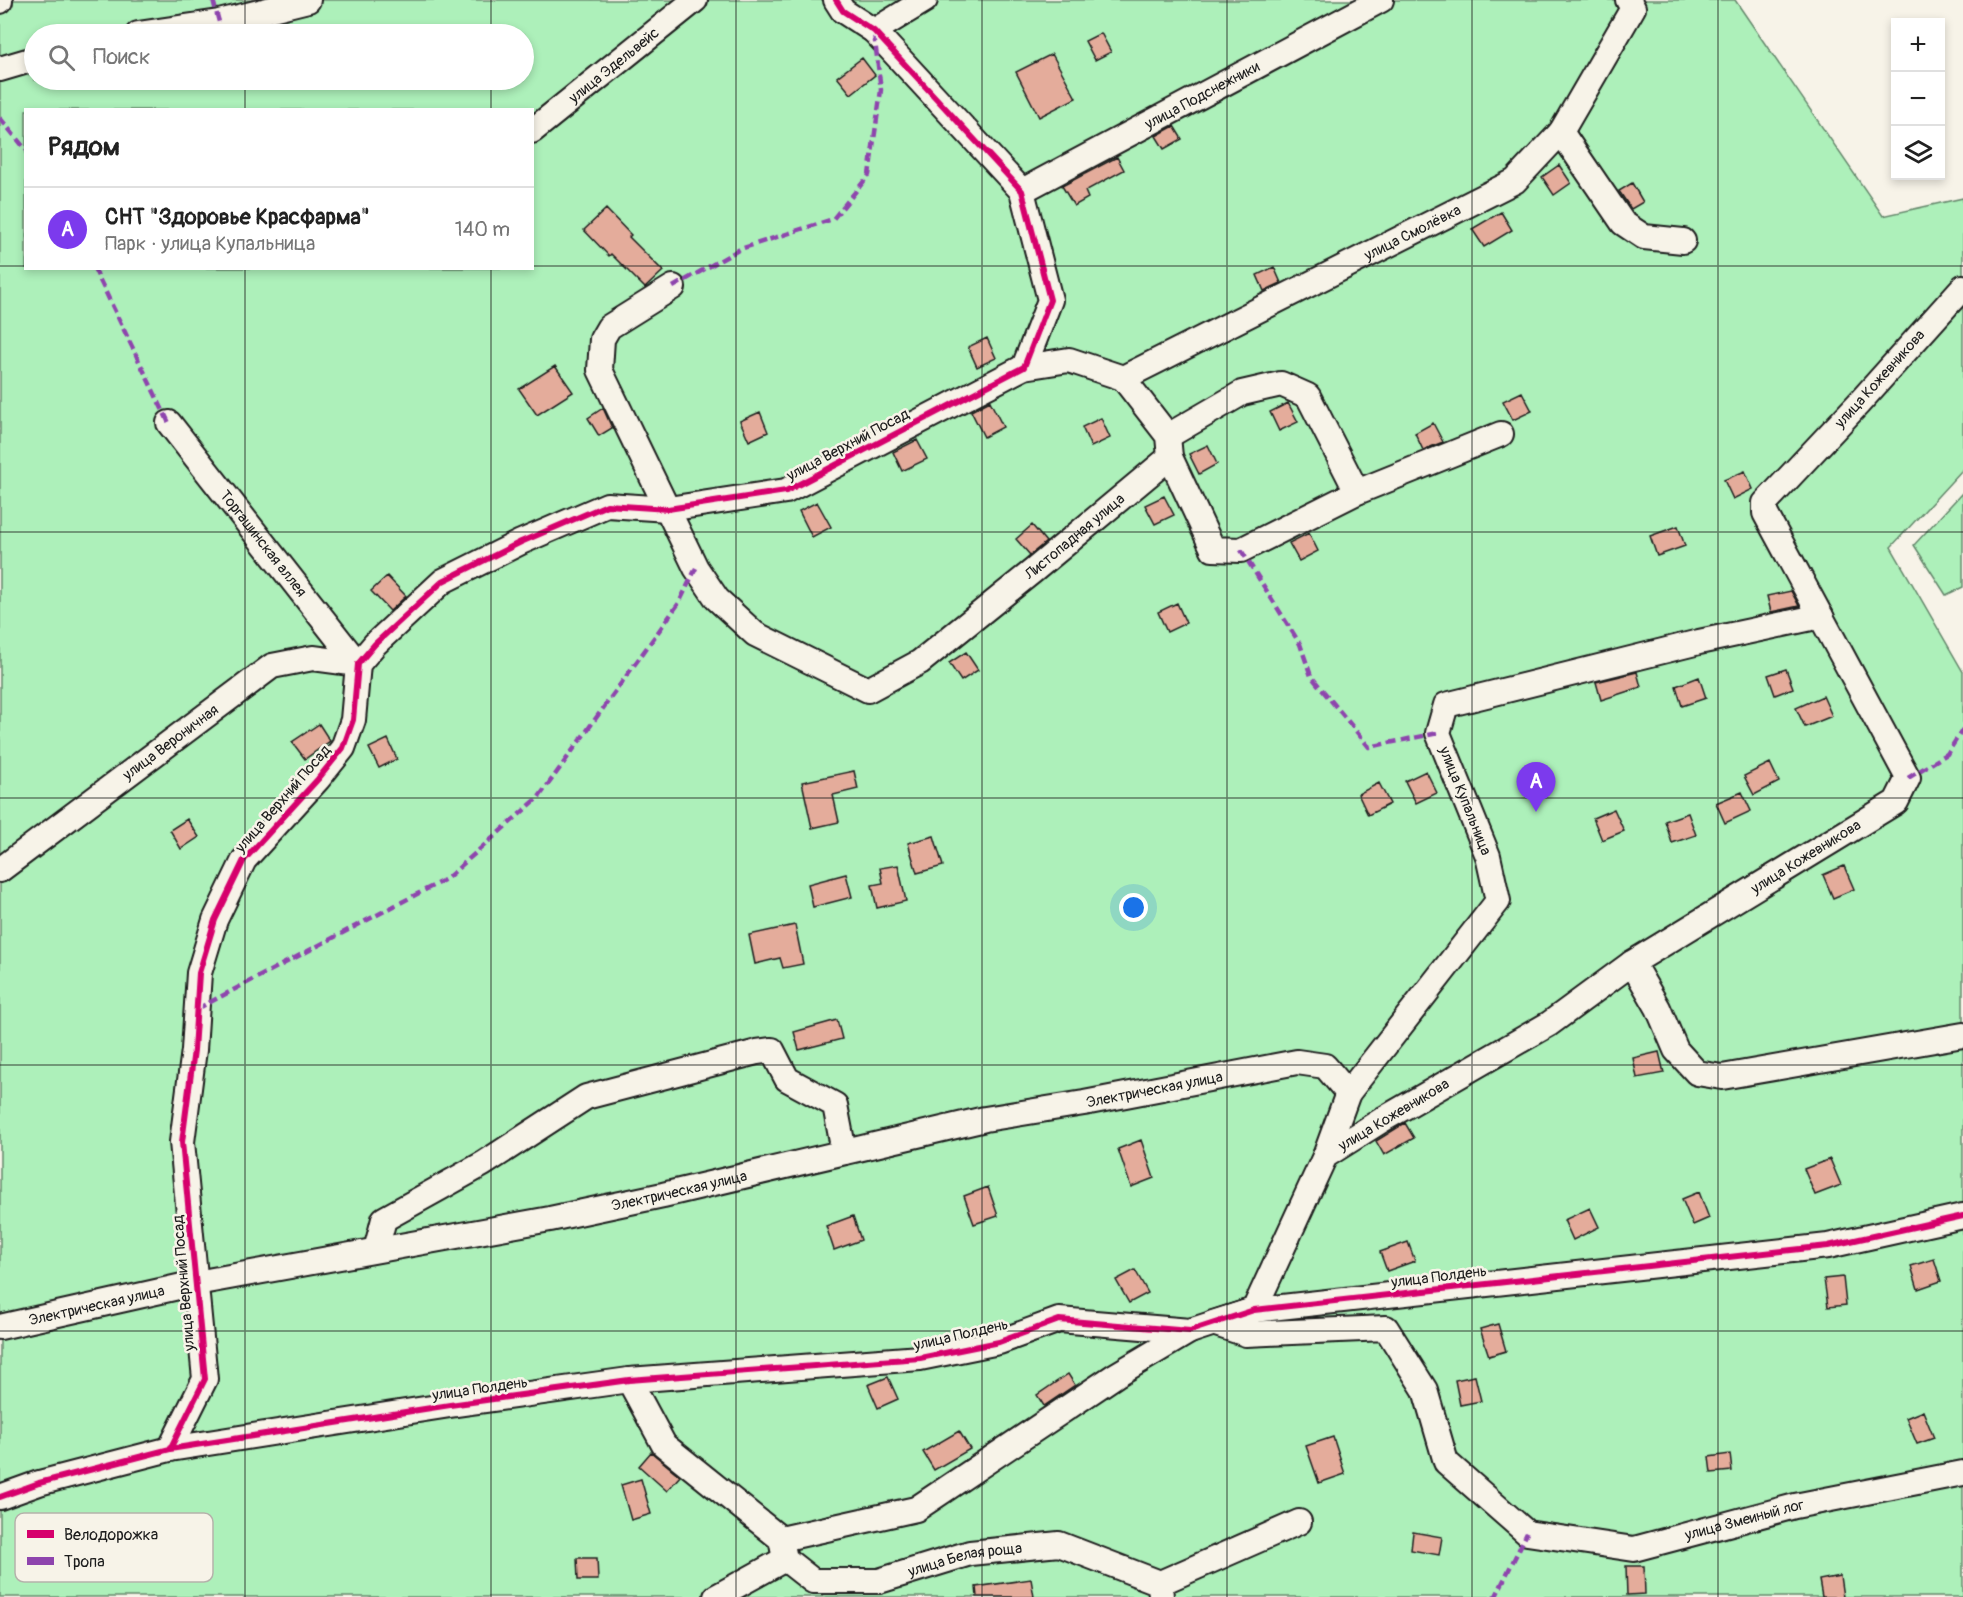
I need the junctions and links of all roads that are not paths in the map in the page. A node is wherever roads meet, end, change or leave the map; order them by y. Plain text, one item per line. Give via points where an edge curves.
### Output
1 (308, 0) edge
2 (695, 0) edge
3 (836, 0) edge
4 (925, 0) edge
5 (1381, 0) edge
6 (1630, 4) edge
7 (206, 24) edge
8 (874, 31) junction
9 (24, 62) edge
10 (0, 69) edge
11 (534, 129) edge
12 (1562, 132) junction
13 (1022, 191) junction
14 (1683, 241) dead end
15 (673, 287) dead end
16 (1963, 287) edge
17 (1024, 367) junction
18 (1123, 378) junction
19 (169, 423) dead end
20 (1501, 434) dead end
21 (1169, 446) junction
22 (1357, 492) junction
23 (668, 509) junction
24 (1821, 616) junction
25 (358, 664) junction
26 (0, 870) edge
27 (1632, 963) junction
28 (1963, 1035) edge
29 (1348, 1093) junction
30 (844, 1152) junction
31 (1326, 1156) junction
32 (1963, 1216) edge
33 (376, 1251) junction
34 (196, 1283) junction
35 (1254, 1310) junction
36 (1213, 1323) junction
37 (0, 1327) edge
38 (1190, 1331) junction
39 (628, 1380) junction
40 (170, 1449) junction
41 (1963, 1473) edge
42 (0, 1497) edge
43 (1299, 1522) dead end
44 (783, 1549) junction
45 (1160, 1590) edge
46 (716, 1597) edge

1 - 7 street
2 - 11 street, улица Эдельвейс
3 - 8 street via 843,11
4 - 8 street
5 - 13 street, улица Подснежники
6 - 12 street, улица Смолёвка
8 - 13 street
9 - 10 street
12 - 14 street via 1623,223 1644,237
12 - 18 street, улица Смолёвка via 1515,181
13 - 17 street via 1050,300
15 - 23 street via 609,327 602,339 600,370
16 - 24 street, улица Кожевникова via 1765,503 1765,513
17 - 18 street, улица Верхний Посад via 1069,360
17 - 23 street, улица Верхний Посад via 786,491
18 - 21 street
19 - 25 street, Торгашинская аллея
20 - 22 street
21 - 22 street via 1242,393 1281,384 1308,396
21 - 22 street via 1213,549 1240,550
21 - 23 street, Листопадная улица via 1033,571 920,662 868,690 755,634 717,599 696,568
23 - 25 street, улица Верхний Посад via 607,505 443,581
24 - 27 street, улица Кожевникова via 1908,777 1896,802
24 - 29 street, улица Купальница via 1446,705 1438,733 1488,856 1498,901
25 - 26 street, улица Вероничная via 313,658 272,666
25 - 34 street, улица Верхний Посад via 353,720 343,748 244,860 215,920 199,973 182,1142
27 - 28 street via 1676,1050 1697,1073 1722,1077
27 - 31 street, улица Кожевникова via 1549,1024
29 - 30 street, Электрическая улица via 1325,1066 1297,1062 985,1119
29 - 31 street, улица Купальница
30 - 33 street, Электрическая улица via 663,1196
30 - 33 street via 835,1106 787,1079 772,1050 586,1097 483,1164 384,1220
31 - 35 street, улица Кожевникова
32 - 35 street, улица Полдень via 1828,1246
33 - 34 street, Электрическая улица
34 - 37 street, Электрическая улица
34 - 40 street, улица Верхний Посад via 205,1379
35 - 36 street, улица Полдень
36 - 38 street, улица Полдень
36 - 41 street, улица Змеиный лог via 1246,1334 1386,1328 1425,1390 1446,1462 1527,1533 1634,1550 1795,1506
38 - 39 street, улица Полдень via 1059,1320 999,1341 920,1358
38 - 44 street via 1116,1375 916,1509
39 - 40 street, улица Полдень
39 - 44 street, улица Белая роща via 664,1445
40 - 42 street, улица Полдень
43 - 45 street
44 - 45 street, улица Белая роща via 813,1581 879,1581 970,1552 1059,1544
44 - 46 street

